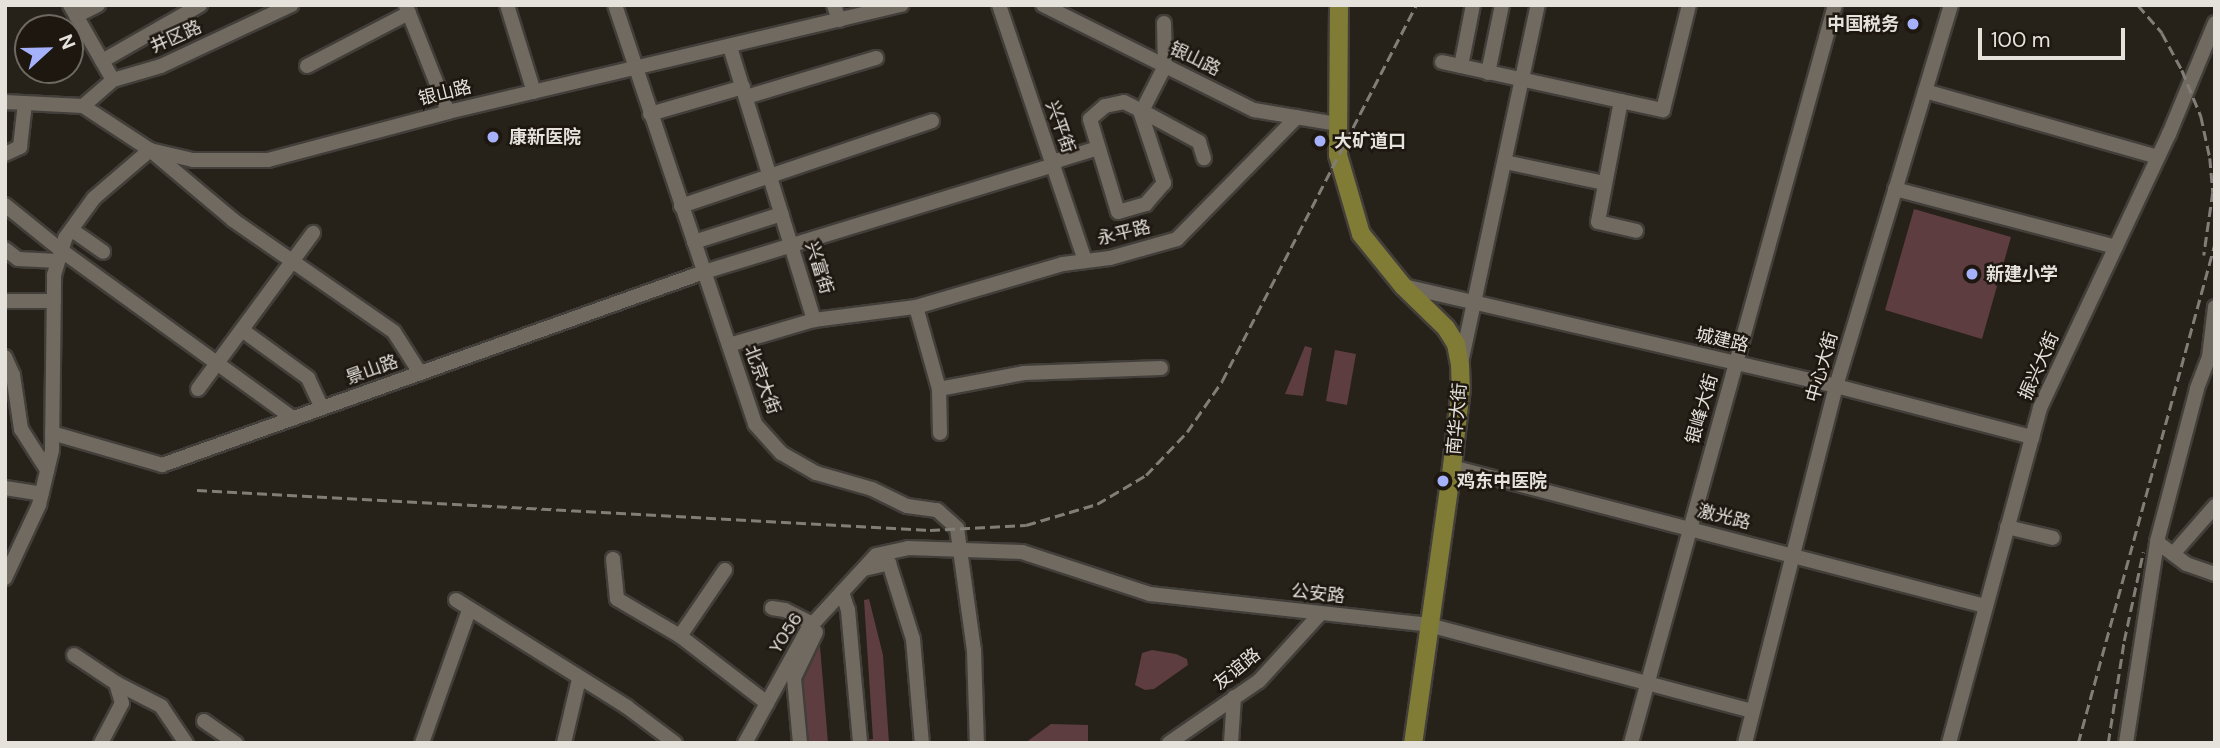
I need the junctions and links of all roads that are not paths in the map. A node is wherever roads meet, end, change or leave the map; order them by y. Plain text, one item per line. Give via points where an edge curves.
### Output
1 (98, 5) edge
2 (200, 5) edge
3 (291, 5) edge
4 (507, 5) edge
5 (615, 5) edge
6 (834, 5) edge
7 (902, 5) edge
8 (999, 5) edge
9 (1043, 5) edge
10 (1339, 5) edge
11 (1473, 5) edge
12 (1503, 5) edge
13 (1538, 5) edge
14 (1689, 5) edge
15 (1835, 5) edge
16 (1951, 5) edge
17 (407, 9) edge
18 (73, 11) edge
19 (839, 20) junction
20 (1164, 23) dead end
21 (2215, 23) edge
22 (730, 47) junction
23 (876, 58) dead end
24 (102, 61) junction
25 (1442, 62) dead end
26 (307, 66) dead end
27 (1165, 66) junction
28 (1461, 66) junction
29 (635, 70) junction
30 (1488, 73) junction
31 (113, 80) junction
32 (1522, 80) junction
33 (1925, 91) junction
34 (534, 92) junction
35 (744, 92) junction
36 (1622, 101) junction
37 (5, 102) edge
38 (25, 103) junction
39 (83, 106) junction
40 (1142, 111) junction
41 (448, 112) junction
42 (650, 114) junction
43 (1297, 117) junction
44 (932, 121) dead end
45 (1338, 124) junction
46 (1098, 148) junction
47 (150, 150) junction
48 (5, 153) edge
49 (2158, 157) junction
50 (1204, 159) dead end
51 (1505, 162) junction
52 (1053, 165) junction
53 (770, 176) junction
54 (1605, 183) junction
55 (1895, 189) junction
56 (5, 205) edge
57 (681, 206) junction
58 (782, 214) junction
59 (72, 229) junction
60 (1636, 231) dead end
61 (313, 233) dead end
62 (694, 242) junction
63 (792, 247) junction
64 (2116, 247) junction
65 (5, 249) edge
66 (103, 251) dead end
67 (60, 256) junction
68 (292, 261) junction
69 (1085, 261) junction
70 (704, 272) junction
71 (1403, 286) junction
72 (5, 301) edge
73 (54, 301) junction
74 (1475, 303) junction
75 (916, 307) junction
76 (2215, 307) edge
77 (814, 320) junction
78 (242, 330) junction
79 (729, 345) junction
80 (5, 357) edge
81 (2212, 358) edge
82 (218, 362) junction
83 (1735, 363) junction
84 (1460, 365) junction
85 (1161, 368) dead end
86 (420, 373) junction
87 (1836, 386) junction
88 (198, 389) dead end
89 (939, 390) junction
90 (322, 408) junction
91 (293, 418) junction
92 (52, 433) junction
93 (940, 433) dead end
94 (2032, 437) junction
95 (1452, 467) junction
96 (47, 470) junction
97 (5, 488) edge
98 (42, 494) junction
99 (2215, 506) edge
100 (2007, 527) junction
101 (1689, 528) junction
102 (2053, 538) dead end
103 (2157, 542) junction
104 (962, 550) junction
105 (1793, 554) junction
106 (2173, 554) junction
107 (876, 555) joint
108 (613, 559) dead end
109 (863, 569) junction
110 (725, 570) dead end
111 (2215, 574) edge
112 (5, 578) edge
113 (843, 596) junction
114 (456, 600) dead end
115 (1985, 606) junction
116 (772, 608) dead end
117 (469, 610) junction
118 (1320, 614) junction
119 (813, 624) junction
120 (1429, 625) junction
121 (680, 636) junction
122 (74, 655) dead end
123 (579, 679) junction
124 (116, 683) junction
125 (1646, 683) junction
126 (1234, 697) junction
127 (767, 702) junction
128 (1753, 711) junction
129 (204, 720) dead end
130 (101, 743) edge
131 (187, 743) edge
132 (236, 743) edge
133 (422, 743) edge
134 (564, 743) edge
135 (675, 743) edge
136 (745, 743) edge
137 (800, 743) edge
138 (860, 743) edge
139 (922, 743) edge
140 (978, 743) edge
141 (1169, 743) edge
142 (1231, 743) edge
143 (1413, 743) edge
144 (1631, 743) edge
145 (1745, 743) edge
146 (1949, 743) edge
147 (2126, 743) edge

1 - 18 street
2 - 24 street
3 - 31 street, 井区路 via 161,66
4 - 34 street
5 - 29 street, 北京大街
6 - 19 street
7 - 19 street, 银山路
8 - 52 street, 兴平街
9 - 27 street, 银山路
10 - 45 main road, 南华大街
11 - 28 street
12 - 30 street
13 - 32 street
14 - 36 street via 1662,110
15 - 83 street, 银峰大街
16 - 33 street, 中心大街
17 - 26 street
17 - 41 street
18 - 24 street
19 - 22 street, 银山路
20 - 27 street
21 - 49 street, 振兴大街
22 - 29 street, 银山路
22 - 35 street, 兴富街
23 - 35 street
24 - 31 street
25 - 28 street
27 - 40 street
27 - 43 street, 银山路 via 1254,110
28 - 30 street
29 - 34 street, 银山路
29 - 42 street, 北京大街
30 - 32 street
31 - 39 street
32 - 36 street
32 - 51 street
33 - 49 street
33 - 55 street, 中心大街
34 - 41 street, 银山路
35 - 42 street
35 - 53 street, 兴富街
36 - 54 street
37 - 38 street
38 - 39 street
38 - 48 street via 20,148
39 - 47 street, 银山路
40 - 46 street via 1124,102 1105,106 1090,119
40 - 46 street via 1164,183 1146,205 1118,212
40 - 50 street via 1199,142
41 - 47 street, 银山路 via 268,160 193,160
42 - 57 street, 北京大街
43 - 45 street, 银山路
43 - 69 street, 永平路 via 1177,239
44 - 53 street
45 - 71 main road, 南华大街 via 1338,155 1360,234
46 - 52 street, 景山路
47 - 59 street via 94,198
47 - 68 street via 233,220
49 - 64 street, 振兴大街
51 - 54 street
51 - 74 street
52 - 63 street, 景山路
52 - 69 street, 兴平街
53 - 57 street
53 - 58 street, 兴富街
54 - 60 street via 1598,222
55 - 64 street
55 - 87 street, 中心大街
56 - 67 street
57 - 62 street, 北京大街
58 - 62 street
58 - 63 street, 兴富街
59 - 66 street
59 - 67 street
61 - 68 street
62 - 70 street, 北京大街
63 - 70 street, 景山路
63 - 77 street, 兴富街
64 - 94 street, 振兴大街 via 2040,408
65 - 67 street via 18,259
67 - 73 street
67 - 82 street
68 - 78 street
68 - 86 street via 394,332
69 - 75 street, 永平路
70 - 79 street, 北京大街
70 - 86 street, 景山路
71 - 74 street, 城建路
71 - 84 main road, 南华大街 via 1446,328 1456,344
72 - 73 street
73 - 92 street
74 - 83 street, 城建路
74 - 84 street
75 - 77 street, 兴富街
75 - 89 street
76 - 81 street
77 - 79 street
78 - 82 street
78 - 90 street via 308,378
79 - 104 street, 北京大街 via 755,424 781,453 816,473 872,489 907,506 937,510 957,528
80 - 96 street via 13,376 21,429
81 - 103 street via 2197,389
82 - 88 street
82 - 91 street
83 - 87 street, 城建路
83 - 101 street, 银峰大街
84 - 95 main road, 南华大街
85 - 89 street via 1024,373
86 - 90 street, 景山路
87 - 94 street, 城建路
87 - 105 street, 中心大街
89 - 93 street
90 - 91 street, 景山路
91 - 92 street, 景山路 via 162,465
92 - 96 street
94 - 100 street, 振兴大街
95 - 101 street, 激光路
95 - 120 main road, 南华大街
96 - 98 street
97 - 98 street
98 - 112 street
99 - 106 street
100 - 102 street
100 - 115 street, 振兴大街
101 - 105 street, 激光路
101 - 125 street, 银峰大街
103 - 106 street
103 - 147 street
104 - 107 street, 公安路 via 908,548
104 - 118 street, 公安路 via 1022,552 1150,594
104 - 140 street, 北京大街 via 974,650
105 - 115 street, 激光路
105 - 128 street, 中心大街
106 - 111 street
107 - 109 street, Y056 / Y056
108 - 121 street via 618,599
109 - 113 street, Y056 / Y056
109 - 139 street via 889,563 913,639
110 - 121 street
113 - 119 street, Y056 / Y056
113 - 137 street via 816,632 794,678
113 - 138 street
114 - 117 street
115 - 146 street, 振兴大街
116 - 119 street
117 - 123 street
117 - 133 street
118 - 120 street, 公安路
118 - 126 street, 友谊路 via 1259,681
119 - 127 street, Y056 / Y056
120 - 125 street, 公安路
120 - 143 main road, 南华大街
121 - 127 street
122 - 124 street
123 - 134 street
123 - 135 street
124 - 130 street via 122,703
124 - 131 street via 161,706
125 - 128 street, 公安路
125 - 144 street, 银峰大街
126 - 141 street, 友谊路
126 - 142 street
127 - 136 street, Y056 / Y056
128 - 145 street, 中心大街
129 - 132 street

